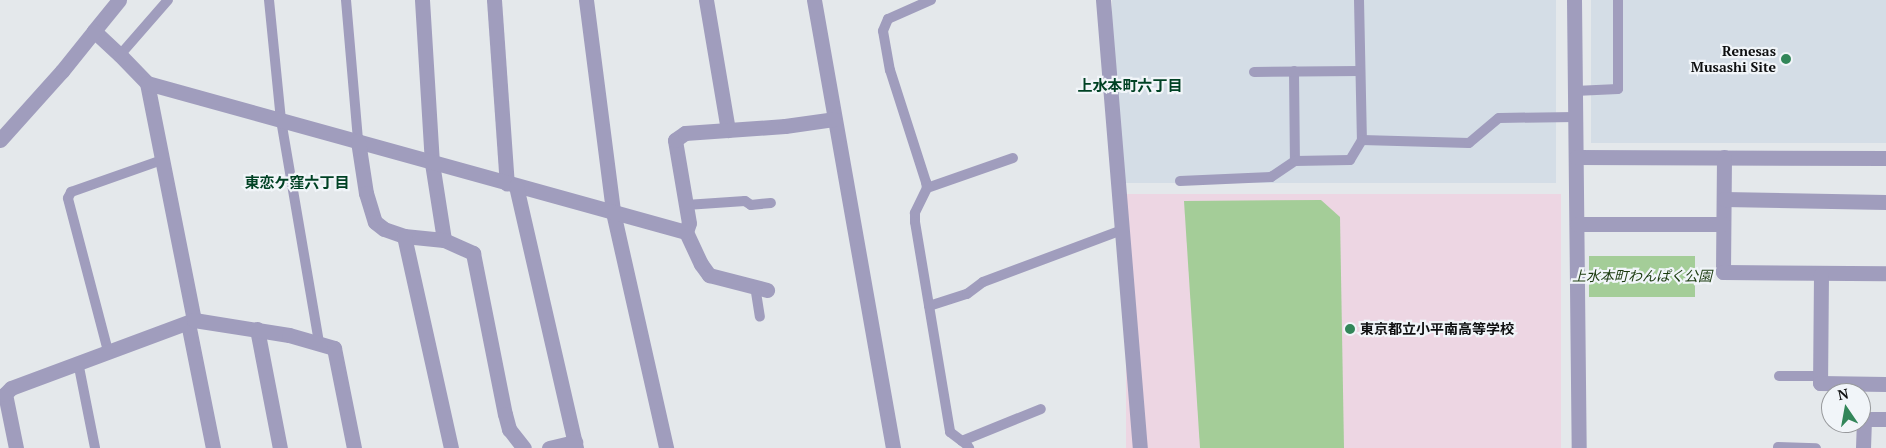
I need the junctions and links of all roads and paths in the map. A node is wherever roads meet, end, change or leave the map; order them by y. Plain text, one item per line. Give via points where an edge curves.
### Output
1 (119, 0) edge
2 (168, 0) edge
3 (269, 0) edge
4 (346, 0) edge
5 (422, 0) edge
6 (494, 0) edge
7 (586, 0) edge
8 (706, 0) edge
9 (814, 0) edge
10 (932, 0) edge
11 (1103, 0) edge
12 (1360, 0) edge
13 (1574, 0) edge
14 (1618, 0) edge
15 (94, 31) junction
16 (120, 54) junction
17 (1294, 71) junction
18 (1360, 71) junction
19 (1254, 72) dead end
20 (147, 83) junction
21 (1575, 91) junction
22 (1575, 117) junction
23 (834, 119) junction
24 (281, 120) junction
25 (728, 130) junction
26 (0, 140) edge
27 (1362, 140) junction
28 (358, 141) junction
29 (1576, 157) junction
30 (1724, 157) junction
31 (1013, 158) dead end
32 (1886, 158) edge
33 (162, 160) junction
34 (1295, 161) junction
35 (432, 163) junction
36 (1180, 181) dead end
37 (511, 185) junction
38 (927, 188) junction
39 (1724, 199) junction
40 (771, 202) dead end
41 (1886, 202) edge
42 (686, 206) junction
43 (613, 212) junction
44 (1577, 224) junction
45 (1724, 224) junction
46 (1122, 230) junction
47 (686, 232) junction
48 (404, 236) junction
49 (444, 240) junction
50 (1886, 273) edge
51 (1821, 274) junction
52 (761, 288) joint
53 (929, 306) junction
54 (760, 317) dead end
55 (191, 322) junction
56 (257, 329) junction
57 (319, 343) junction
58 (108, 351) junction
59 (78, 362) junction
60 (1779, 376) dead end
61 (1820, 376) junction
62 (1886, 384) edge
63 (1041, 409) dead end
64 (1886, 419) edge
65 (965, 444) edge
66 (575, 445) edge
67 (1778, 447) edge
68 (16, 448) edge
69 (95, 448) edge
70 (213, 448) edge
71 (280, 448) edge
72 (354, 448) edge
73 (452, 448) edge
74 (524, 448) edge
75 (549, 448) edge
76 (666, 448) edge
77 (893, 448) edge
78 (1140, 448) edge
79 (1578, 448) edge
80 (1816, 448) edge
81 (1863, 448) edge

1 - 15 street
2 - 16 lane
3 - 24 lane
4 - 28 lane
5 - 35 street
6 - 37 street
7 - 43 street
8 - 25 street
9 - 23 street
10 - 38 lane via 888,20 883,31 890,70
11 - 46 street
12 - 18 lane
13 - 21 street
14 - 21 lane via 1618,89
15 - 16 street
15 - 26 street via 62,72
16 - 20 street
17 - 18 lane
17 - 19 lane
17 - 34 lane
18 - 27 lane
20 - 24 street
20 - 33 street
21 - 22 street
22 - 27 lane via 1499,118 1469,142
22 - 29 street
23 - 25 street
23 - 77 street
24 - 28 street
24 - 57 lane
25 - 42 street via 684,133 675,140
27 - 34 lane via 1350,160
28 - 35 street
28 - 48 street via 366,193 375,222
29 - 30 street
29 - 44 street
30 - 32 street
30 - 39 street
31 - 38 lane
33 - 55 street
33 - 58 lane via 71,192 68,198
34 - 36 lane via 1271,177
35 - 37 street
35 - 49 street
37 - 43 street
37 - 66 street
38 - 53 lane via 915,212 915,222
39 - 41 street
39 - 45 street
40 - 42 lane via 751,206 746,201
42 - 47 street via 689,223
43 - 47 street
43 - 76 street
44 - 45 street
44 - 79 street
45 - 51 street via 1723,272
46 - 53 lane via 983,282 967,294
46 - 78 street
47 - 52 street via 709,275
48 - 49 street
48 - 73 street
49 - 74 street via 473,252 505,414 509,429
50 - 51 street
51 - 61 street
52 - 54 lane
53 - 65 lane via 950,432
55 - 56 street
55 - 58 street
55 - 70 street
56 - 57 street
56 - 71 street
57 - 72 street via 334,348
58 - 59 street
59 - 68 street via 11,388 5,394
59 - 69 lane
60 - 61 lane
61 - 62 street via 1820,383
63 - 65 lane
64 - 81 street via 1864,419
66 - 75 street
67 - 80 lane

